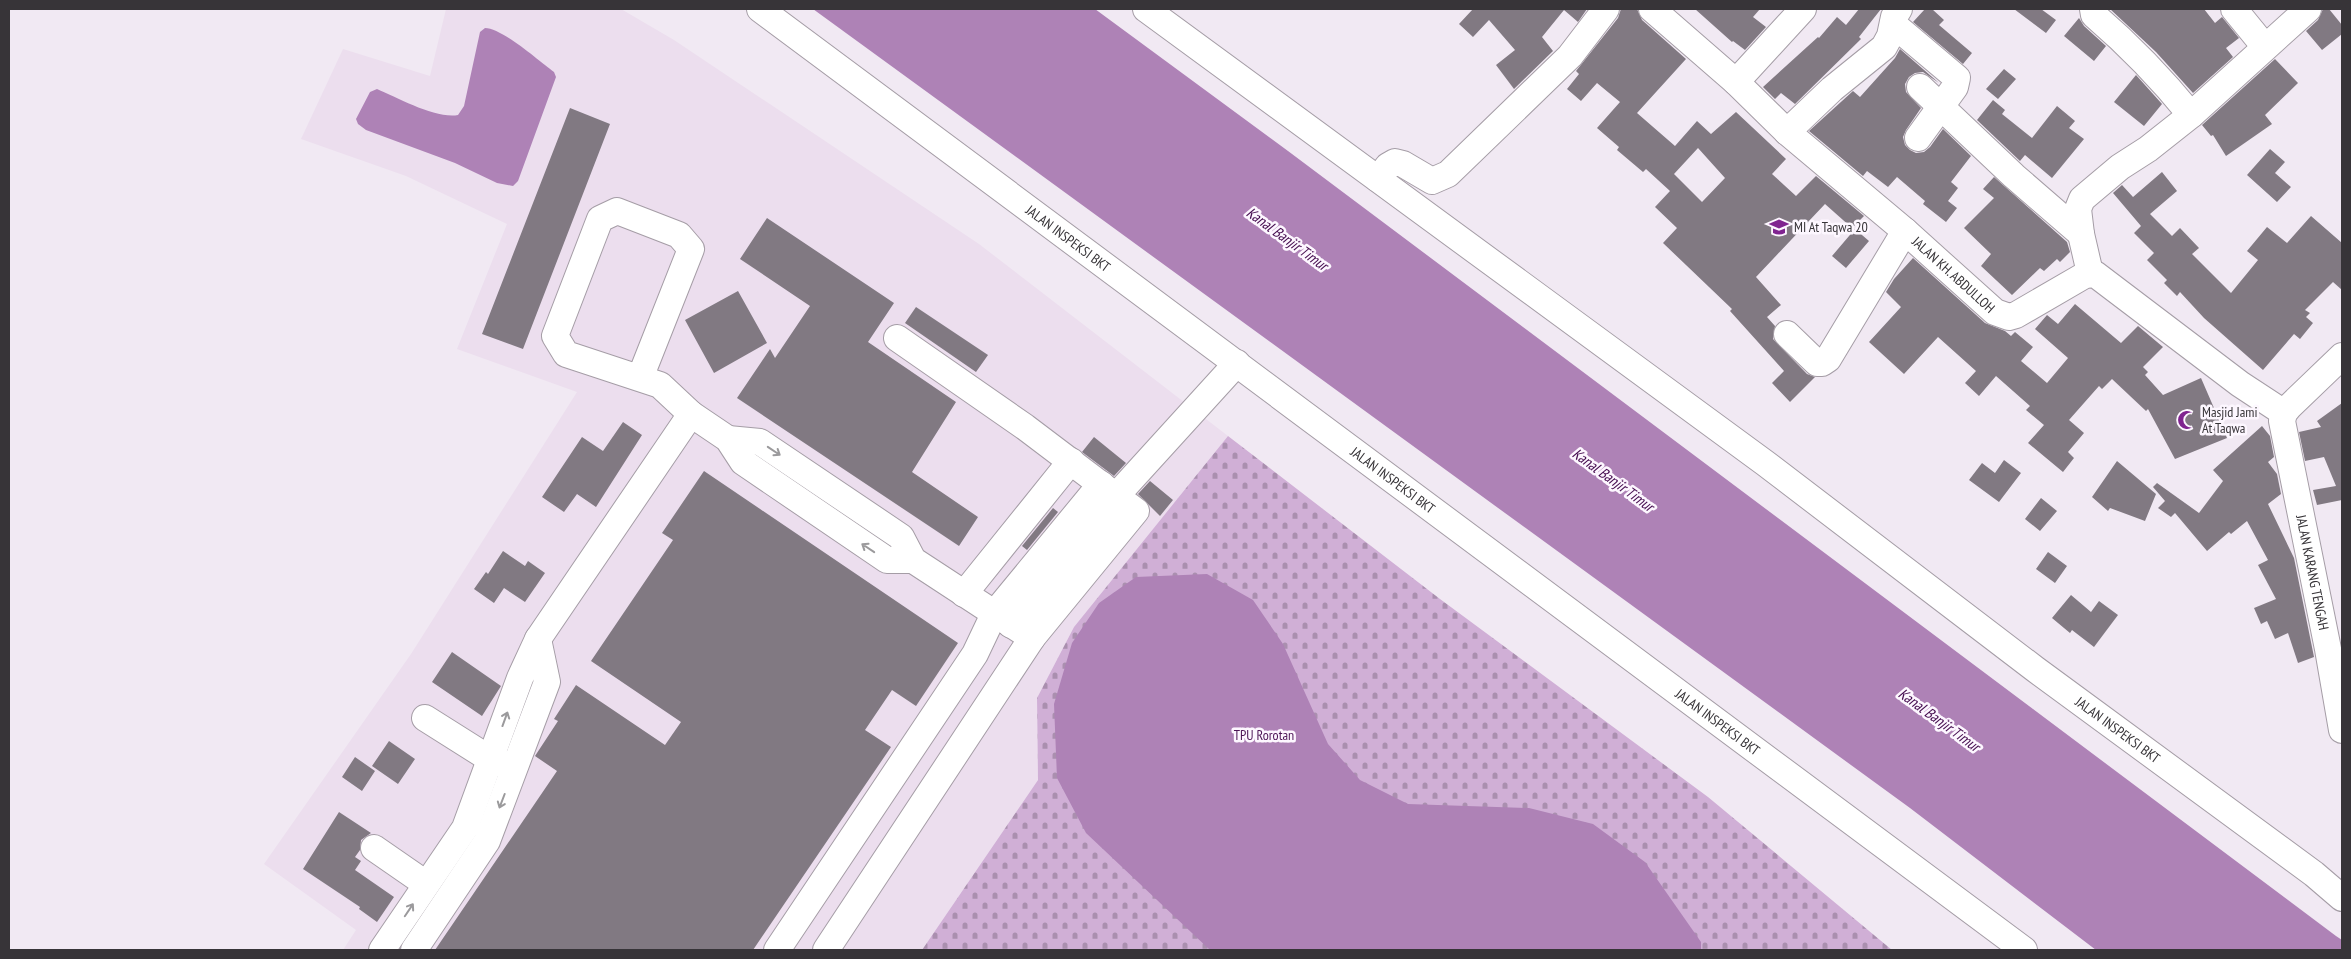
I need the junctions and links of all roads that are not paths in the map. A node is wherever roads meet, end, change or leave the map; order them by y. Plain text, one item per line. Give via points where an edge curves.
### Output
1 (760, 9) edge
2 (1146, 9) edge
3 (1606, 9) edge
4 (1652, 9) edge
5 (1803, 9) edge
6 (2093, 9) edge
7 (2234, 9) edge
8 (2308, 9) edge
9 (1896, 16) edge
10 (2265, 46) junction
11 (1736, 82) junction
12 (1920, 87) dead end
13 (1942, 107) junction
14 (2191, 115) junction
15 (1787, 132) junction
16 (1918, 138) dead end
17 (1378, 179) junction
18 (1905, 231) junction
19 (2081, 234) junction
20 (2090, 273) junction
21 (1787, 334) dead end
22 (897, 338) dead end
23 (2342, 356) edge
24 (1237, 364) junction
25 (640, 378) junction
26 (691, 414) junction
27 (2284, 414) junction
28 (1093, 478) junction
29 (996, 614) junction
30 (538, 639) junction
31 (425, 718) dead end
32 (2342, 730) edge
33 (490, 759) junction
34 (514, 768) junction
35 (870, 811) junction
36 (904, 834) junction
37 (374, 848) dead end
38 (828, 874) junction
39 (426, 884) junction
40 (862, 897) junction
41 (2342, 898) edge
42 (382, 950) edge
43 (414, 950) edge
44 (777, 950) edge
45 (826, 950) edge
46 (2024, 950) edge

1 - 24 street, JALAN INSPEKSI BKT
2 - 17 street, JALAN INSPEKSI BKT
3 - 17 street via 1570,56 1448,174 1432,181 1395,162
4 - 11 street, JALAN KH. ABDULLOH
5 - 11 street
6 - 14 street via 2094,16 2141,57
7 - 10 street
8 - 10 street
9 - 13 street via 1957,78
9 - 15 street via 1884,47
10 - 14 street
11 - 15 street, JALAN KH. ABDULLOH
12 - 13 street
13 - 16 street
13 - 19 street
14 - 19 street via 2086,194 2078,209
15 - 18 street, JALAN KH. ABDULLOH
17 - 41 street, JALAN INSPEKSI BKT via 1765,462
18 - 20 street, JALAN KH. ABDULLOH via 2003,316 2016,315
18 - 21 street via 1828,359 1817,363
19 - 20 street
20 - 27 street via 2108,282
22 - 28 street
23 - 27 street
24 - 28 street
24 - 46 street, JALAN INSPEKSI BKT
25 - 25 street via 566,354 555,336 600,219 616,211 678,235 691,250
25 - 26 street via 660,385
26 - 29 street via 728,438 743,462 887,560 913,560
26 - 30 street
27 - 32 street, JALAN KARANG TENGAH via 2285,442
28 - 29 street
28 - 29 street
28 - 29 street via 1136,511
29 - 35 street via 975,654
29 - 36 street
33 -> 30 street
30 - 34 street via 547,682
31 - 33 street
33 - 34 street
33 - 39 street via 465,828
34 -> 43 street via 487,841
35 - 36 street
35 - 38 street
36 - 40 street
37 - 39 street
38 - 40 street
38 - 44 street
42 -> 39 street
40 - 45 street

